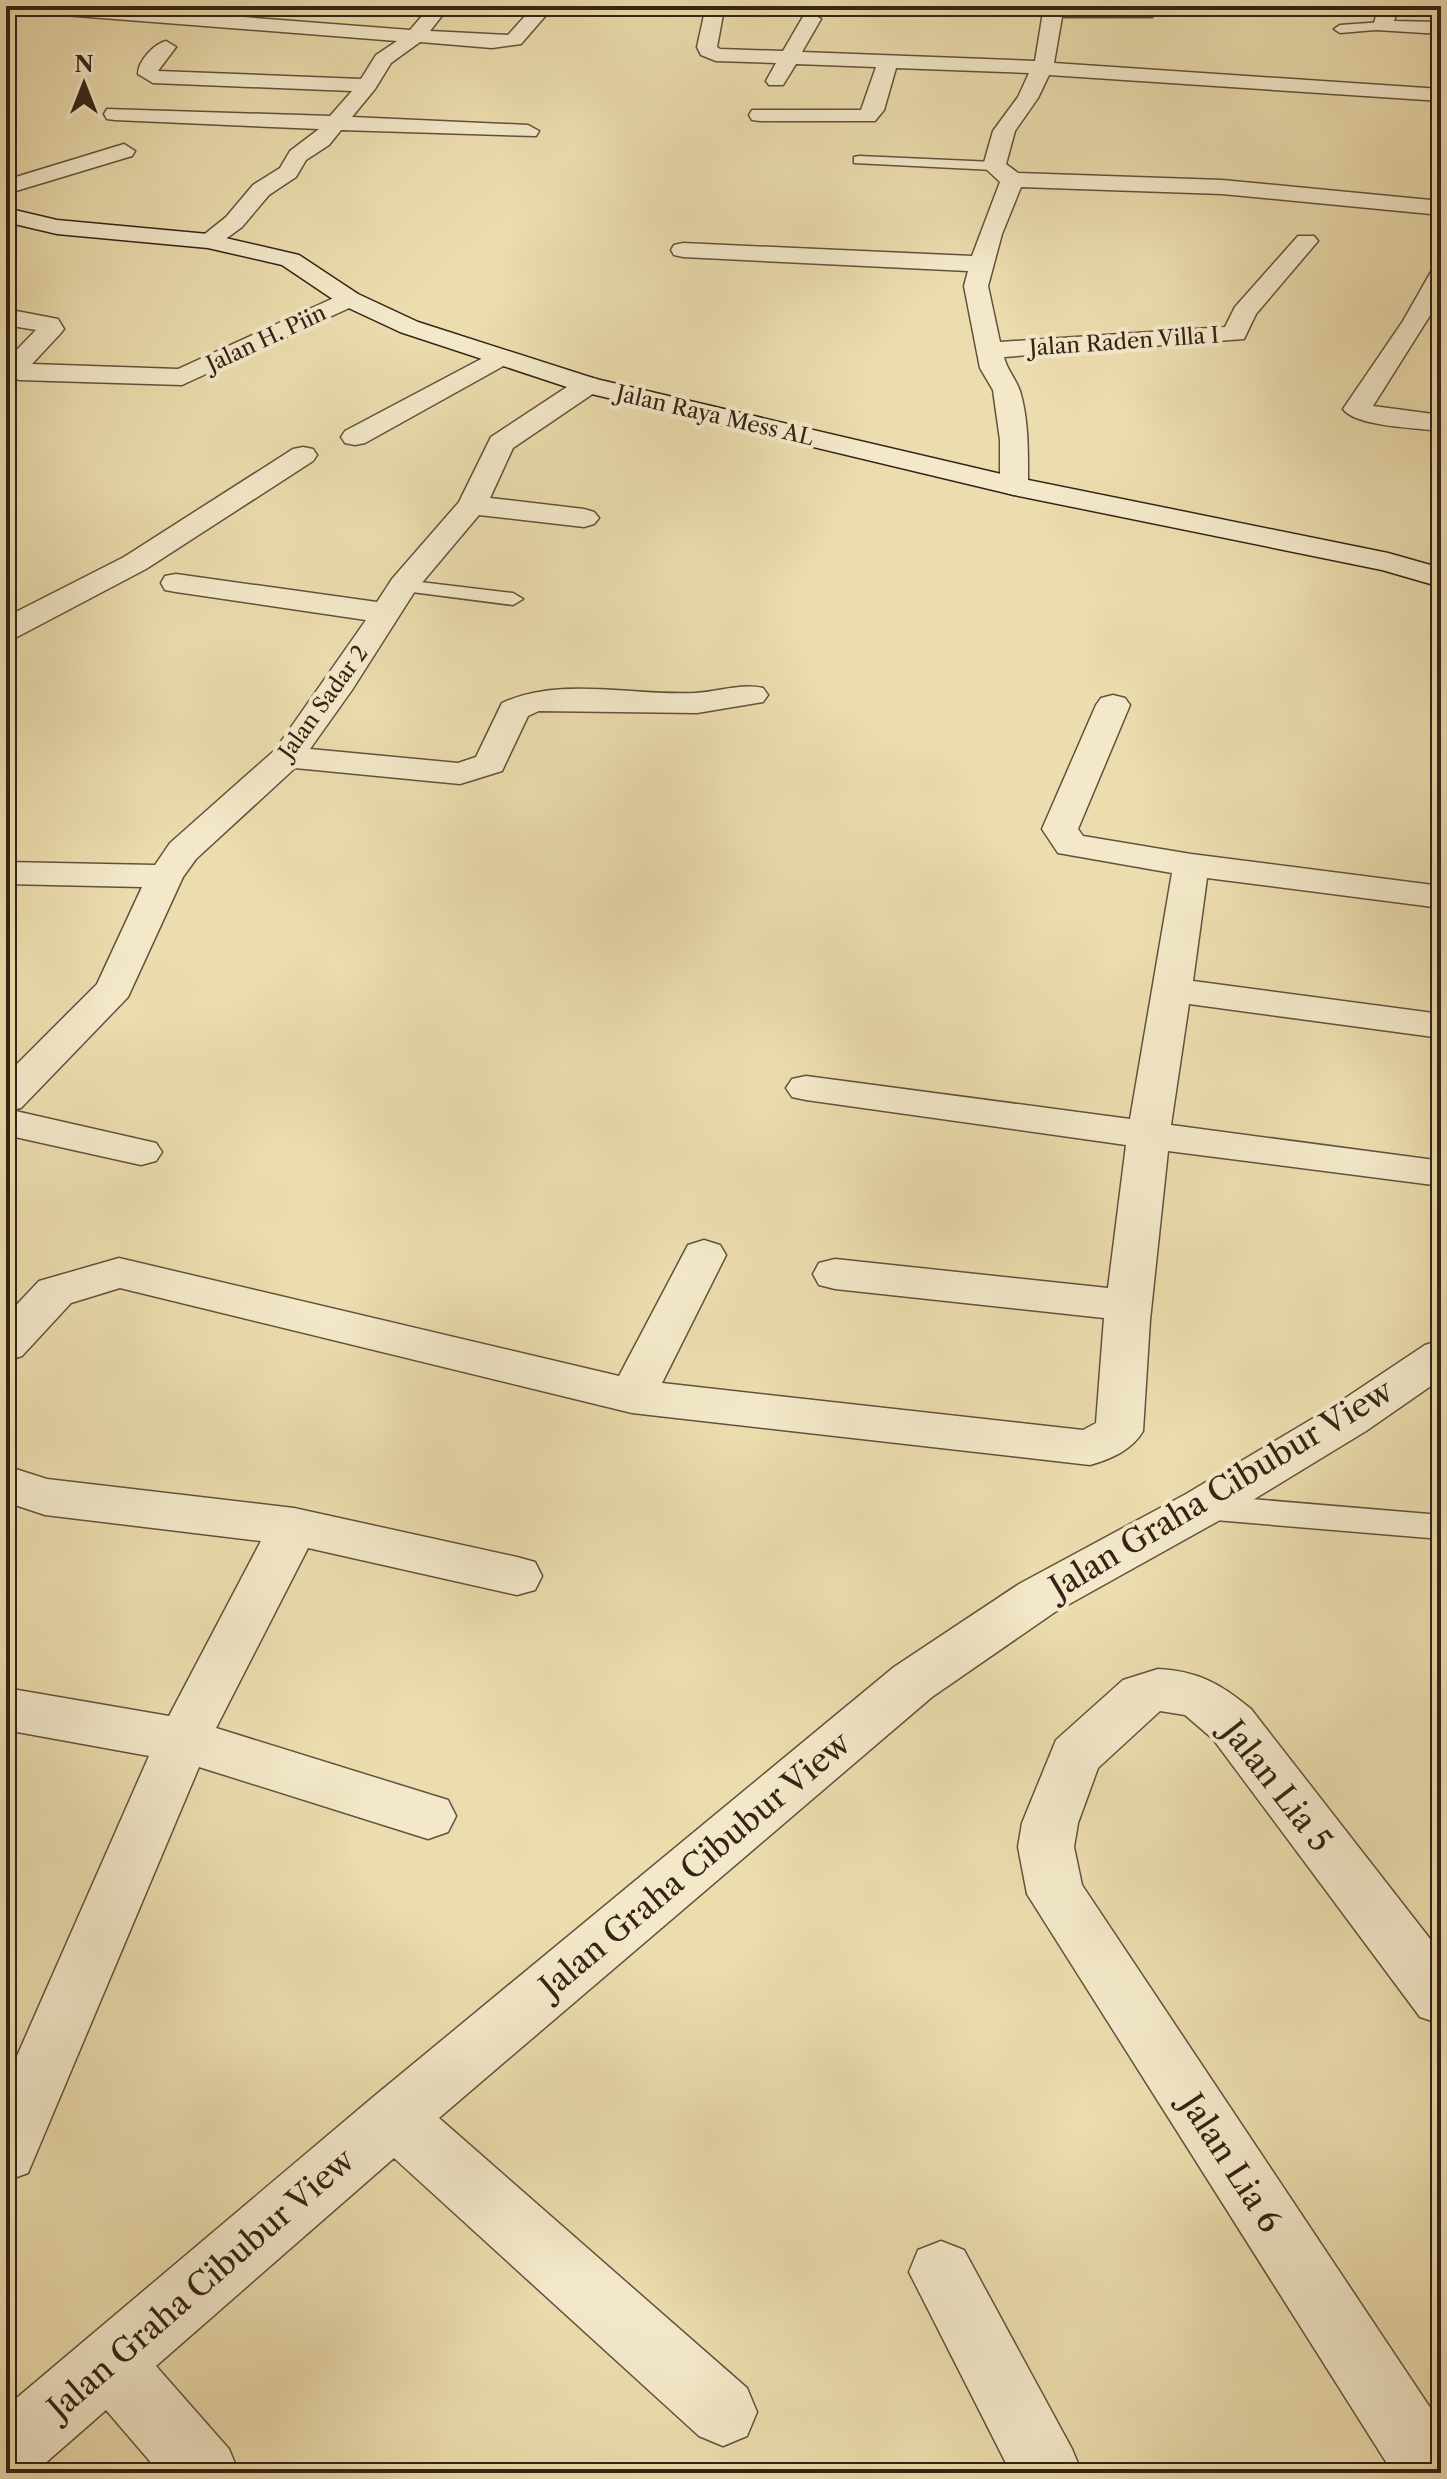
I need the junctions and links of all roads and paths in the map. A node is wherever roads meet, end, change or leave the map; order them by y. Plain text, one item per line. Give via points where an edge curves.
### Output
1 (25, 6) edge
2 (289, 6) edge
3 (434, 6) edge
4 (544, 6) edge
5 (1053, 8) edge
6 (714, 9) dead end
7 (168, 11) edge
8 (1145, 13) dead end
9 (1386, 16) edge
10 (811, 19) dead end
11 (272, 25) junction
12 (1441, 28) edge
13 (1340, 29) dead end
14 (415, 37) junction
15 (252, 45) dead end
16 (166, 47) dead end
17 (786, 58) junction
18 (888, 61) junction
19 (1307, 61) dead end
20 (1042, 68) junction
21 (368, 85) junction
22 (1303, 85) junction
23 (1441, 95) edge
24 (115, 114) dead end
25 (338, 122) junction
26 (528, 131) dead end
27 (124, 151) dead end
28 (859, 160) dead end
29 (1003, 173) junction
30 (6, 187) edge
31 (1441, 208) edge
32 (6, 215) edge
33 (208, 241) junction
34 (1306, 241) dead end
35 (683, 250) dead end
36 (980, 264) junction
37 (1441, 275) edge
38 (349, 299) junction
39 (6, 317) edge
40 (991, 350) junction
41 (498, 358) junction
42 (588, 385) junction
43 (1441, 423) edge
44 (1014, 486) junction
45 (472, 505) junction
46 (584, 518) dead end
47 (1441, 578) edge
48 (176, 583) dead end
49 (403, 586) junction
50 (513, 599) dead end
51 (6, 601) edge
52 (46, 612) junction
53 (385, 613) junction
54 (6, 630) edge
55 (751, 695) dead end
56 (1113, 705) dead end
57 (287, 757) junction
58 (1191, 865) junction
59 (6, 873) edge
60 (165, 876) junction
61 (1441, 897) edge
62 (1172, 990) junction
63 (1441, 1026) edge
64 (806, 1088) dead end
65 (6, 1099) edge
66 (6, 1122) edge
67 (1146, 1137) junction
68 (141, 1152) dead end
69 (1435, 1174) dead end
70 (704, 1255) dead end
71 (835, 1274) dead end
72 (1126, 1305) junction
73 (6, 1345) edge
74 (1441, 1356) edge
75 (632, 1396) junction
76 (6, 1484) edge
77 (1203, 1507) junction
78 (294, 1526) junction
79 (1441, 1527) edge
80 (517, 1576) dead end
81 (6, 1709) edge
82 (183, 1740) junction
83 (428, 1816) dead end
84 (1046, 1847) joint
85 (1441, 1998) edge
86 (394, 2118) junction
87 (6, 2152) edge
88 (941, 2272) dead end
89 (109, 2363) junction
90 (723, 2412) dead end
91 (6, 2452) edge
92 (205, 2473) edge
93 (1048, 2473) edge
94 (1433, 2473) edge

1 - 7 street
2 - 11 street
3 - 14 street
4 - 14 street via 514,40
5 - 8 street
5 - 20 street
6 - 17 street via 710,53
7 - 11 street
9 - 12 street
9 - 13 lane
10 - 17 street
11 - 14 street
11 - 15 street
14 - 21 street via 383,59
16 - 21 street via 148,67 153,77
17 - 18 street
17 - 18 street via 757,123 867,116
18 - 20 street
19 - 22 street
20 - 22 street
20 - 29 street via 1004,131
21 - 25 street
22 - 23 street
24 - 25 street
25 - 26 street
25 - 33 street
27 - 30 street
28 - 29 lane
29 - 31 street
29 - 36 street
32 - 33 street, Jalan Raya Mess AL via 57,227
33 - 38 street, Jalan Raya Mess AL via 290,260
34 - 40 street, Jalan Raden Villa I via 1244,312 1235,334
35 - 36 street
36 - 40 street via 976,286
37 - 43 street via 1357,409
38 - 39 street, Jalan H. Piin via 182,377 19,372 15,367 51,329 35,319
38 - 41 street, Jalan Raya Mess AL
40 - 44 street via 993,368 1006,390
41 - 42 street, Jalan Raya Mess AL
41 - 52 street via 355,437 354,445 342,452 323,456 314,437 135,563
42 - 44 street, Jalan Raya Mess AL
42 - 45 street, Jalan Sadar 2 via 501,443
44 - 47 street, Jalan Raya Mess AL via 1388,562
45 - 46 street
45 - 49 street, Jalan Sadar 2
48 - 53 street
49 - 50 lane
49 - 53 street, Jalan Sadar 2
51 - 52 street
52 - 54 street
53 - 57 street, Jalan Sadar 2
55 - 57 street via 725,702 521,704 490,764 460,774
56 - 58 street via 1060,829 1071,845
57 - 60 street, Jalan Sadar 2 via 183,851
58 - 61 street
58 - 62 street
59 - 60 street
60 - 65 street, Jalan Sadar 2 via 114,989
62 - 63 street
62 - 67 street
64 - 67 street
66 - 68 street
67 - 69 street
67 - 72 street
70 - 75 street
71 - 72 street
72 - 75 street via 1119,1431 1090,1448
73 - 75 street via 55,1292 119,1273
74 - 77 street, Jalan Graha Cibubur View
76 - 78 street via 45,1497
77 - 79 lane
77 - 86 street, Jalan Graha Cibubur View via 1037,1598 913,1682
78 - 80 street
78 - 82 street
81 - 82 street
82 - 83 street
82 - 87 street
84 - 85 street, Jalan Lia 5 via 1075,1756 1142,1695 1179,1691 1204,1700 1232,1724
84 - 94 street, Jalan Lia 6 via 1056,1894
86 - 89 street, Jalan Graha Cibubur View
86 - 90 street
88 - 93 street
89 - 91 street, Jalan Graha Cibubur View
89 - 92 street

